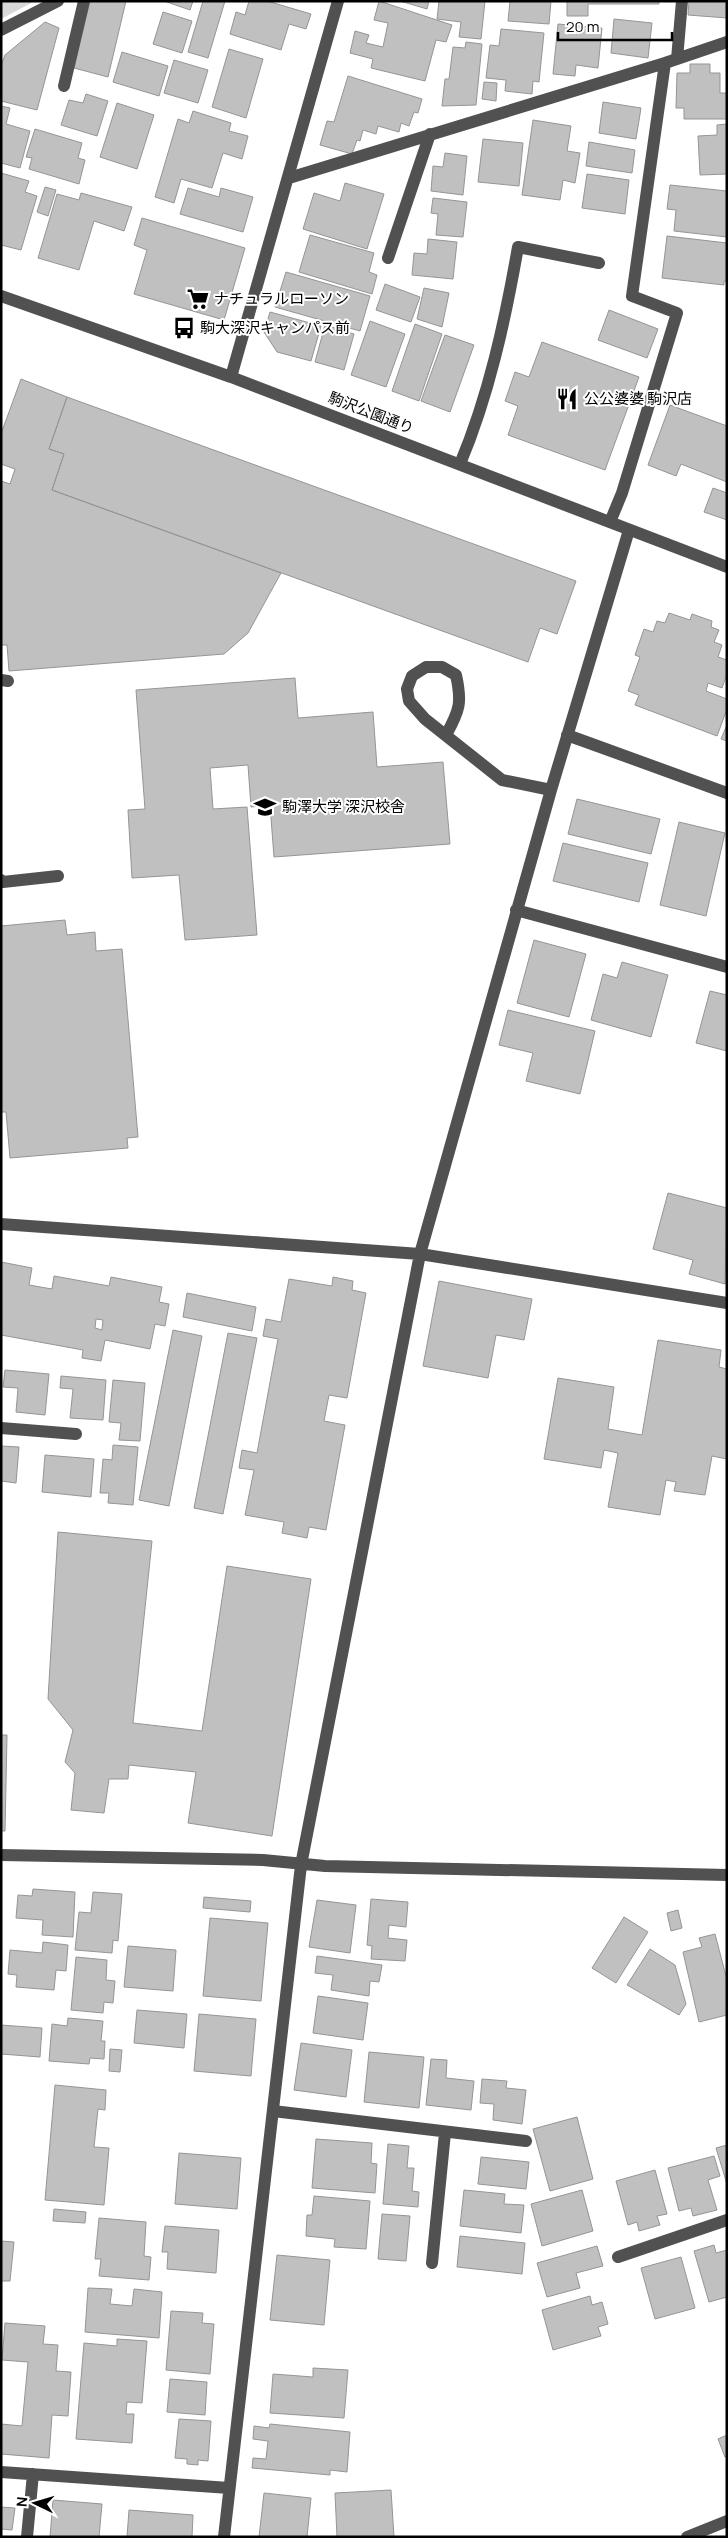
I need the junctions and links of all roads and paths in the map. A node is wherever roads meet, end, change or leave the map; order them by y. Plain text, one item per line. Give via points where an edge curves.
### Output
1 (58, 1) edge
2 (84, 1) edge
3 (338, 1) edge
4 (682, 1) edge
5 (1, 30) edge
6 (727, 42) edge
7 (677, 59) junction
8 (665, 63) junction
9 (64, 86) dead end
10 (430, 134) junction
11 (289, 178) junction
12 (388, 258) dead end
13 (599, 263) dead end
14 (1, 296) edge
15 (231, 377) junction
16 (460, 464) junction
17 (610, 522) junction
18 (629, 530) junction
19 (727, 567) edge
20 (446, 735) junction
21 (567, 735) junction
22 (551, 790) junction
23 (727, 793) edge
24 (58, 876) dead end
25 (1, 880) edge
26 (516, 910) junction
27 (727, 967) edge
28 (1, 1224) edge
29 (420, 1254) junction
30 (727, 1303) edge
31 (1, 1428) edge
32 (76, 1434) dead end
33 (1, 1855) edge
34 (301, 1865) junction
35 (727, 1875) edge
36 (273, 2111) junction
37 (445, 2133) junction
38 (526, 2141) dead end
39 (727, 2220) edge
40 (618, 2256) dead end
41 (432, 2263) dead end
42 (1, 2472) edge
43 (33, 2474) junction
44 (229, 2488) junction
45 (727, 2521) edge
46 (27, 2537) edge
47 (224, 2537) edge
48 (687, 2537) edge

1 - 5 street
2 - 9 street
3 - 11 street
4 - 7 street
6 - 7 street
7 - 8 street
8 - 10 street
8 - 17 street via 632,296 677,313 622,493
10 - 11 street
10 - 12 street
11 - 15 street
13 - 16 street via 518,247 503,332 473,433
14 - 15 street, 駒沢公園通り
15 - 16 street, 駒沢公園通り
16 - 17 street, 駒沢公園通り
17 - 18 street, 駒沢公園通り
18 - 19 street, 駒沢公園通り
18 - 21 street
20 - 20 street via 409,701 407,689 412,676 426,667 442,666 456,675 461,697 458,714
20 - 22 street via 502,780
21 - 22 street
21 - 23 street
22 - 26 street
24 - 25 street
26 - 27 street
26 - 29 street
28 - 29 street
29 - 30 street
29 - 34 street
31 - 32 street
33 - 34 street via 262,1860
34 - 35 street
34 - 36 street
36 - 37 street
36 - 44 street
37 - 38 street
37 - 41 street
39 - 40 street
42 - 43 street
43 - 44 street
43 - 46 street
44 - 47 street
45 - 48 street

